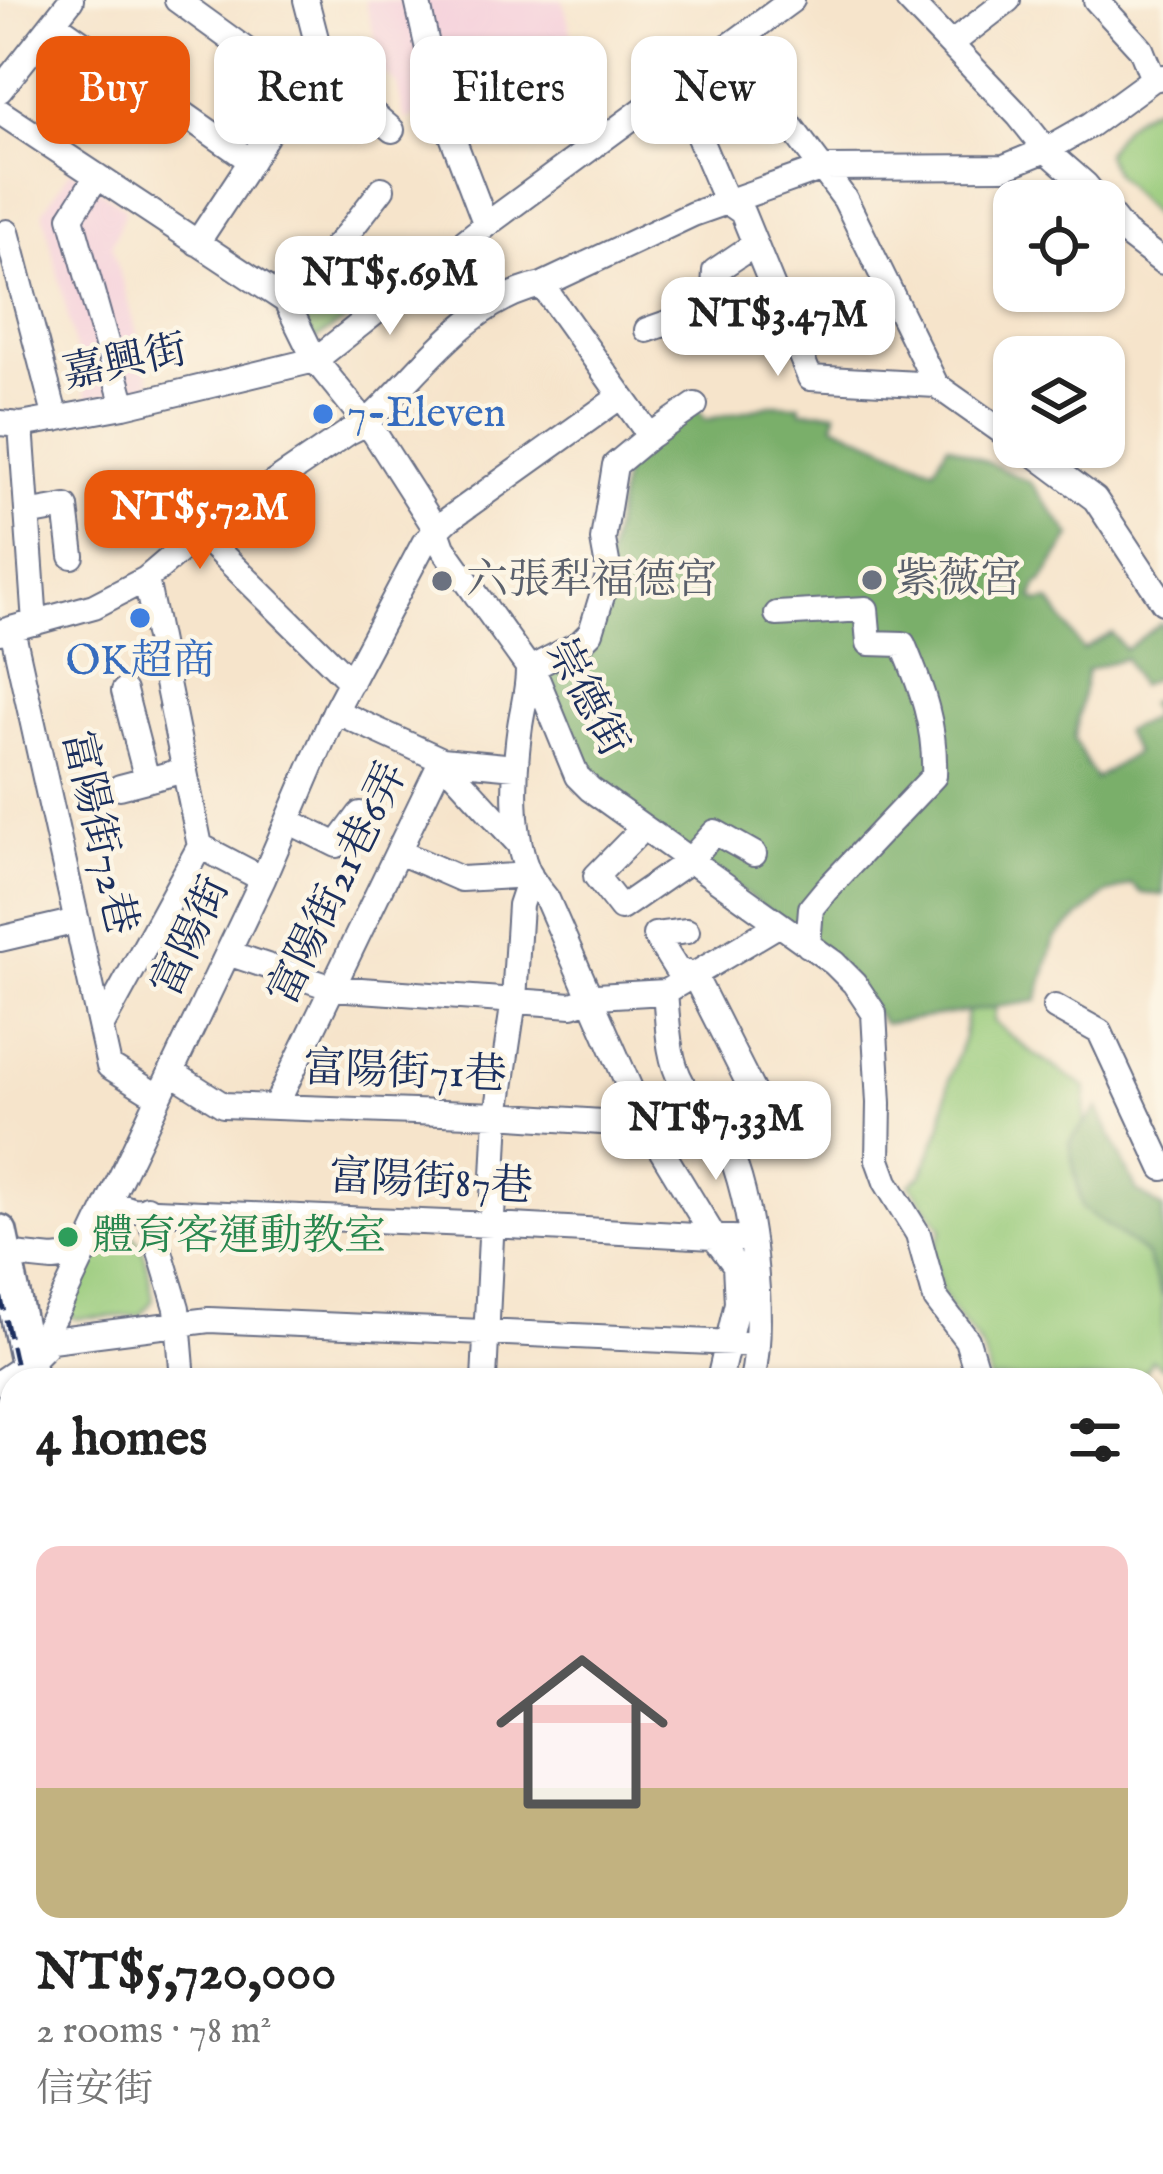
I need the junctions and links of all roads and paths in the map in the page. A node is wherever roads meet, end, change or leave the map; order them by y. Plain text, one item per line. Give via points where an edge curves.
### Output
1 (71, 0) edge
2 (178, 0) edge
3 (306, 0) edge
4 (417, 0) edge
5 (793, 0) edge
6 (908, 0) edge
7 (1008, 0) edge
8 (1096, 0) edge
9 (54, 23) junction
10 (227, 36) edge
11 (315, 36) edge
12 (743, 36) edge
13 (951, 44) junction
14 (1158, 78) edge
15 (0, 90) edge
16 (0, 112) edge
17 (631, 116) edge
18 (386, 125) edge
19 (392, 130) dead end
20 (797, 134) edge
21 (261, 144) edge
22 (702, 144) edge
23 (1046, 151) junction
24 (251, 161) junction
25 (823, 168) junction
26 (97, 176) junction
27 (1080, 180) edge
28 (382, 188) dead end
29 (726, 201) junction
30 (1125, 220) edge
31 (486, 224) junction
32 (7, 232) dead end
33 (1125, 233) edge
34 (196, 243) junction
35 (1163, 243) edge
36 (755, 244) junction
37 (1163, 262) edge
38 (427, 269) junction
39 (542, 285) junction
40 (292, 294) junction
41 (647, 330) dead end
42 (315, 360) junction
43 (936, 385) junction
44 (621, 396) junction
45 (694, 405) dead end
46 (124, 406) junction
47 (56, 419) junction
48 (10, 424) edge
49 (365, 424) junction
50 (993, 425) edge
51 (650, 436) junction
52 (1053, 468) edge
53 (27, 514) junction
54 (437, 531) junction
55 (200, 533) junction
56 (72, 556) dead end
57 (146, 579) junction
58 (1163, 602) edge
59 (777, 614) dead end
60 (16, 628) edge
61 (528, 670) junction
62 (351, 682) junction
63 (124, 691) dead end
64 (335, 711) junction
65 (442, 760) junction
66 (515, 767) junction
67 (185, 770) junction
68 (147, 780) junction
69 (120, 787) dead end
70 (360, 814) dead end
71 (288, 820) junction
72 (643, 828) junction
73 (519, 844) junction
74 (200, 846) junction
75 (400, 852) junction
76 (754, 854) dead end
77 (688, 861) junction
78 (530, 875) junction
79 (263, 879) junction
80 (76, 921) junction
81 (778, 925) junction
82 (687, 931) dead end
83 (0, 939) edge
84 (808, 945) junction
85 (228, 953) junction
86 (694, 975) junction
87 (332, 988) junction
88 (665, 992) junction
89 (591, 998) junction
90 (514, 1000) junction
91 (1055, 1006) dead end
92 (101, 1027) junction
93 (171, 1072) junction
94 (160, 1097) junction
95 (275, 1107) junction
96 (761, 1108) dead end
97 (497, 1115) junction
98 (646, 1125) junction
99 (1163, 1168) edge
100 (109, 1202) junction
101 (147, 1208) junction
102 (493, 1225) junction
103 (714, 1237) junction
104 (750, 1239) junction
105 (88, 1242) junction
106 (2, 1243) edge
107 (178, 1323) junction
108 (488, 1332) junction
109 (728, 1344) junction
110 (758, 1344) junction
111 (14, 1368) edge
112 (21, 1368) edge
113 (24, 1368) edge
114 (182, 1368) edge
115 (485, 1368) edge
116 (722, 1368) edge
117 (754, 1368) edge
118 (975, 1368) edge

1 - 9 street
2 - 10 street
3 - 11 street
4 - 31 street via 441,107
5 - 12 street, 嘉興街
6 - 13 street
7 - 13 street
8 - 14 street
9 - 15 street
9 - 24 street
13 - 23 street
14 - 23 street
16 - 26 street
17 - 31 street, 嘉興街
18 - 19 street
20 - 25 street
21 - 24 street
22 - 29 street
23 - 25 street via 997,169
23 - 27 street
24 - 34 street
25 - 29 street
25 - 43 street
26 - 34 street
26 - 46 street via 71,217
28 - 40 street
29 - 36 street via 742,212
29 - 39 street
30 - 35 street
31 - 38 street, 嘉興街
32 - 47 street
33 - 37 street
34 - 40 street
36 - 41 street via 715,271 713,308
36 - 43 street via 810,378
38 - 40 street
38 - 42 street, 嘉興街
39 - 44 street
39 - 49 street via 466,324
40 - 42 street, 崇德街
42 - 46 street, 嘉興街
42 - 49 street, 崇德街
43 - 50 street
44 - 51 street
44 - 54 street, 富陽街
45 - 51 street
46 - 47 street, 嘉興街
47 - 48 street, 嘉興街
48 - 53 street, 富陽街72巷
49 - 54 street, 崇德街
49 - 55 street
51 - 61 street via 615,465 603,540 609,573 591,632
52 - 58 street via 1095,499
53 - 56 street via 65,507
53 - 60 street, 富陽街72巷
54 - 61 street, 崇德街
54 - 62 street, 富陽街
55 - 57 street
55 - 62 street
57 - 60 street via 94,606
57 - 67 street
59 - 84 street via 866,609 869,643 903,644 929,707 935,762 934,776 812,908
60 - 80 street, 富陽街72巷
61 - 66 street
61 - 72 street, 崇德街 via 577,776
62 - 64 street, 富陽街
63 - 68 street
64 - 65 street
64 - 71 street, 富陽街
65 - 66 street
65 - 73 street
65 - 75 street, 富陽街21巷6弄
66 - 73 street
67 - 68 street
67 - 74 street
68 - 69 street
70 - 71 street via 337,845
71 - 79 street, 富陽街
72 - 77 street, 崇德街
72 - 77 street via 596,876 621,908
73 - 78 street
74 - 79 street
74 - 92 street
75 - 78 street via 461,879
75 - 87 street, 富陽街21巷6弄
76 - 77 street via 716,832
77 - 81 street, 崇德街
78 - 89 street
78 - 90 street via 520,905
79 - 85 street, 富陽街
80 - 83 street
80 - 92 street, 富陽街72巷
81 - 84 street, 崇德街
81 - 86 street
82 - 86 street via 655,934 677,970
84 - 118 street, 崇德街 via 854,983 874,1013 878,1160 917,1234 936,1299 967,1340
85 - 87 street
85 - 93 street, 富陽街
86 - 88 street
86 - 96 street
87 - 90 street
87 - 95 street, 富陽街21巷6弄
88 - 89 street
88 - 104 street via 677,1074 740,1173
89 - 90 street via 572,1005
89 - 98 street
90 - 97 street
91 - 99 street via 1100,1032
92 - 94 street, 富陽街72巷 via 109,1066
93 - 94 street, 富陽街
93 - 95 street, 富陽街71巷 via 223,1105
94 - 100 street, 富陽街
95 - 97 street, 富陽街71巷
97 - 98 street, 富陽街71巷
97 - 102 street
98 - 103 street
100 - 101 street, 富陽街87巷
100 - 105 street, 富陽街
101 - 102 street, 富陽街87巷
101 - 107 street
102 - 103 street, 富陽街87巷
102 - 108 street
103 - 104 street, 富陽街87巷
103 - 109 street via 735,1265
104 - 110 street
105 - 106 street via 71,1257 53,1259
105 - 112 street, 富陽街
106 - 111 main road
107 - 108 street
107 - 113 street via 51,1340
107 - 114 street
108 - 109 street
108 - 115 street
109 - 110 street
109 - 116 street
110 - 117 street

